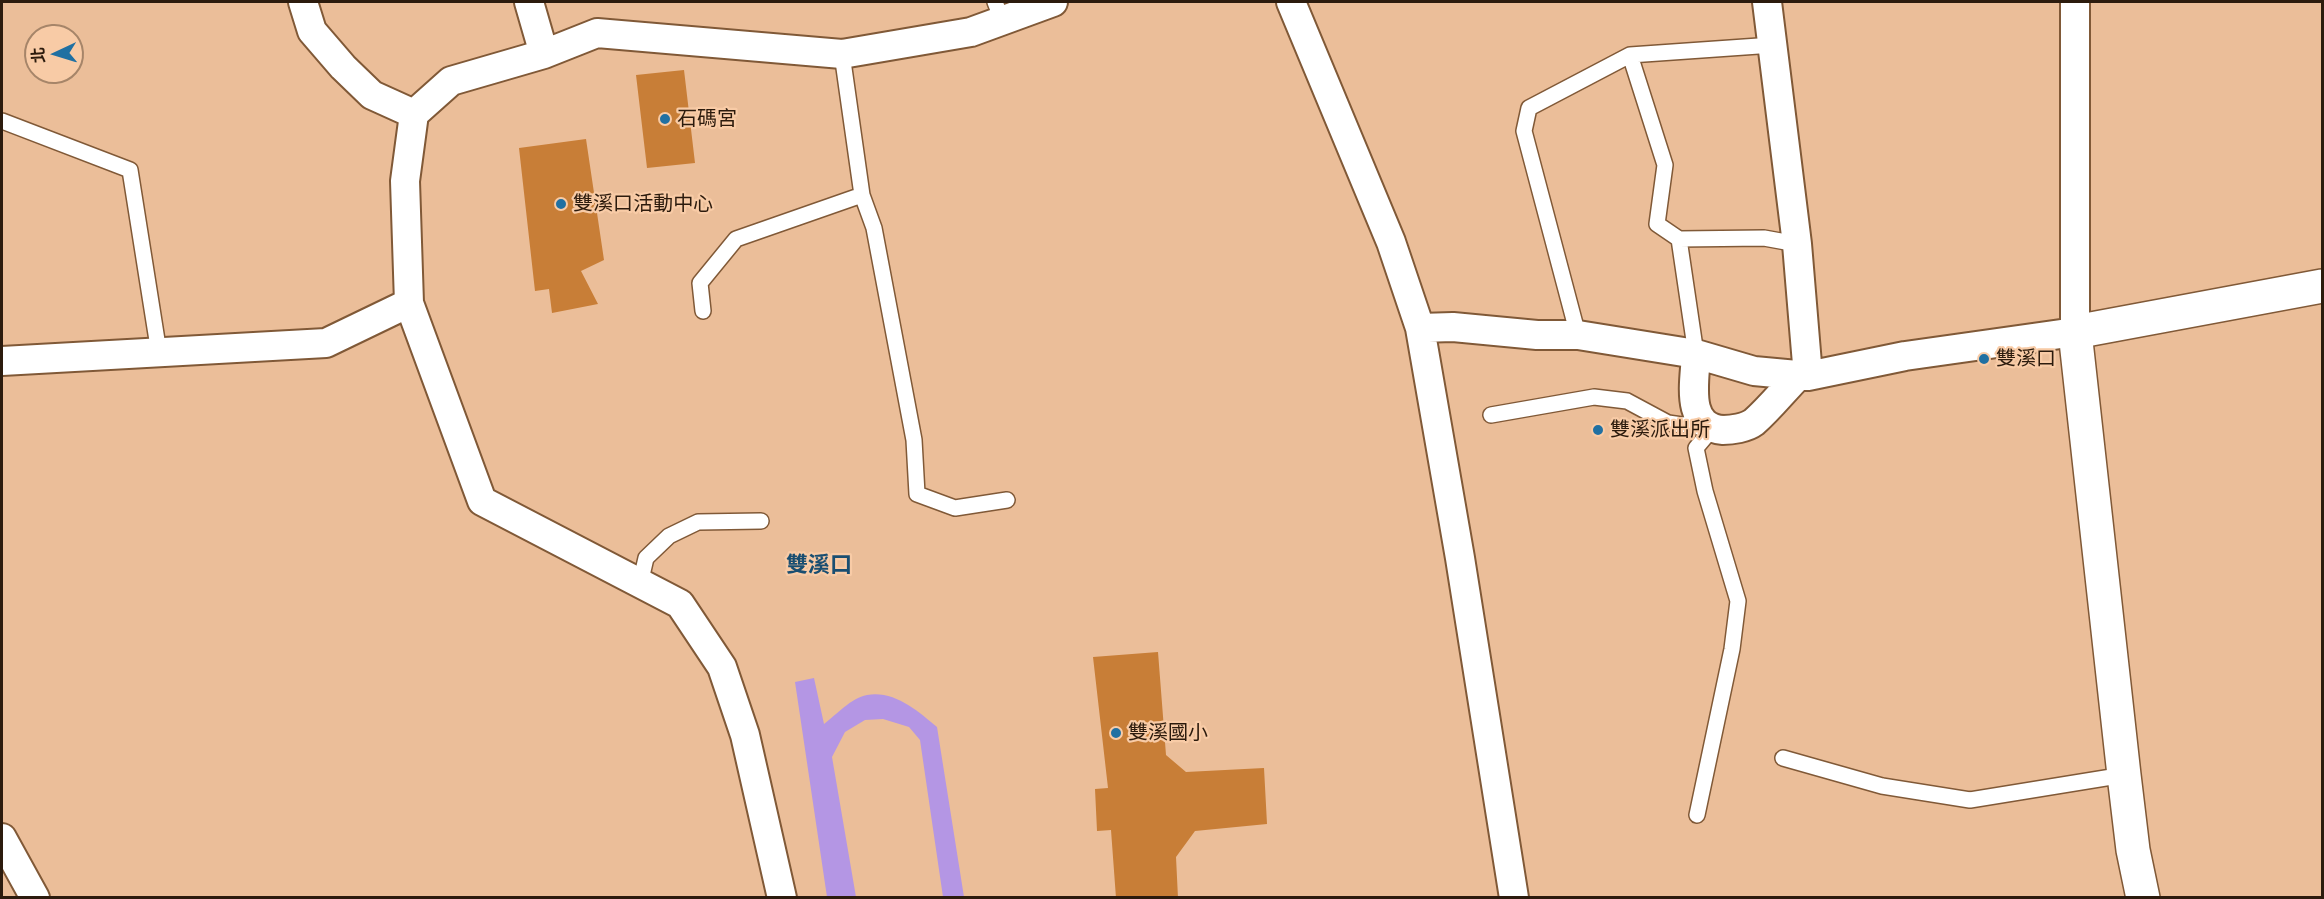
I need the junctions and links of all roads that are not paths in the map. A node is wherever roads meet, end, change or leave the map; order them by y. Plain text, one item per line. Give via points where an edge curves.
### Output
1 (303, 2) edge
2 (529, 2) edge
3 (1053, 2) edge
4 (1291, 2) edge
5 (1767, 2) edge
6 (2074, 2) edge
7 (998, 11) edge
8 (1773, 45) junction
9 (544, 54) junction
10 (842, 54) junction
11 (1630, 56) junction
12 (414, 114) junction
13 (2, 121) edge
14 (862, 195) junction
15 (1679, 239) junction
16 (1797, 244) junction
17 (2322, 286) edge
18 (409, 303) junction
19 (703, 311) dead end
20 (1420, 328) junction
21 (2075, 332) junction
22 (1578, 334) junction
23 (159, 352) junction
24 (1696, 354) junction
25 (2, 361) edge
26 (1803, 375) junction
27 (1491, 415) dead end
28 (1707, 426) junction
29 (1007, 500) dead end
30 (761, 521) dead end
31 (639, 584) junction
32 (1783, 758) dead end
33 (2124, 776) junction
34 (1697, 815) dead end
35 (2, 838) edge
36 (35, 897) edge
37 (782, 897) edge
38 (1515, 897) edge
39 (2143, 897) edge

1 - 12 street via 312,31 343,67 372,95
2 - 9 street
3 - 7 street
4 - 20 street via 1391,242
5 - 8 street
6 - 21 street
7 - 10 street via 971,32
8 - 11 lane
8 - 16 street
9 - 10 street via 597,33
9 - 12 street via 451,81
10 - 14 lane
11 - 15 lane via 1665,165 1657,224
11 - 22 lane via 1529,108 1524,131
12 - 18 street via 405,181
13 - 23 lane via 129,170
14 - 19 lane via 736,239 700,284
14 - 29 lane via 874,228 914,440 917,494 955,508
15 - 16 lane via 1764,238
15 - 24 lane
16 - 26 street
17 - 21 street
18 - 23 street via 326,344
18 - 31 street via 482,501
20 - 22 street
20 - 38 street
21 - 26 street
21 - 33 street
22 - 24 street
23 - 25 street
24 - 26 street via 1754,371
24 - 28 street via 1694,397 1698,414
26 - 28 street via 1752,423 1731,430
27 - 28 lane via 1594,397 1627,401 1668,423
28 - 34 lane via 1696,448 1738,601 1732,649
30 - 31 lane via 698,522 669,536 646,558
31 - 37 street via 680,604 722,667 746,735
32 - 33 lane via 1882,786 1970,800
33 - 39 street
35 - 36 street

